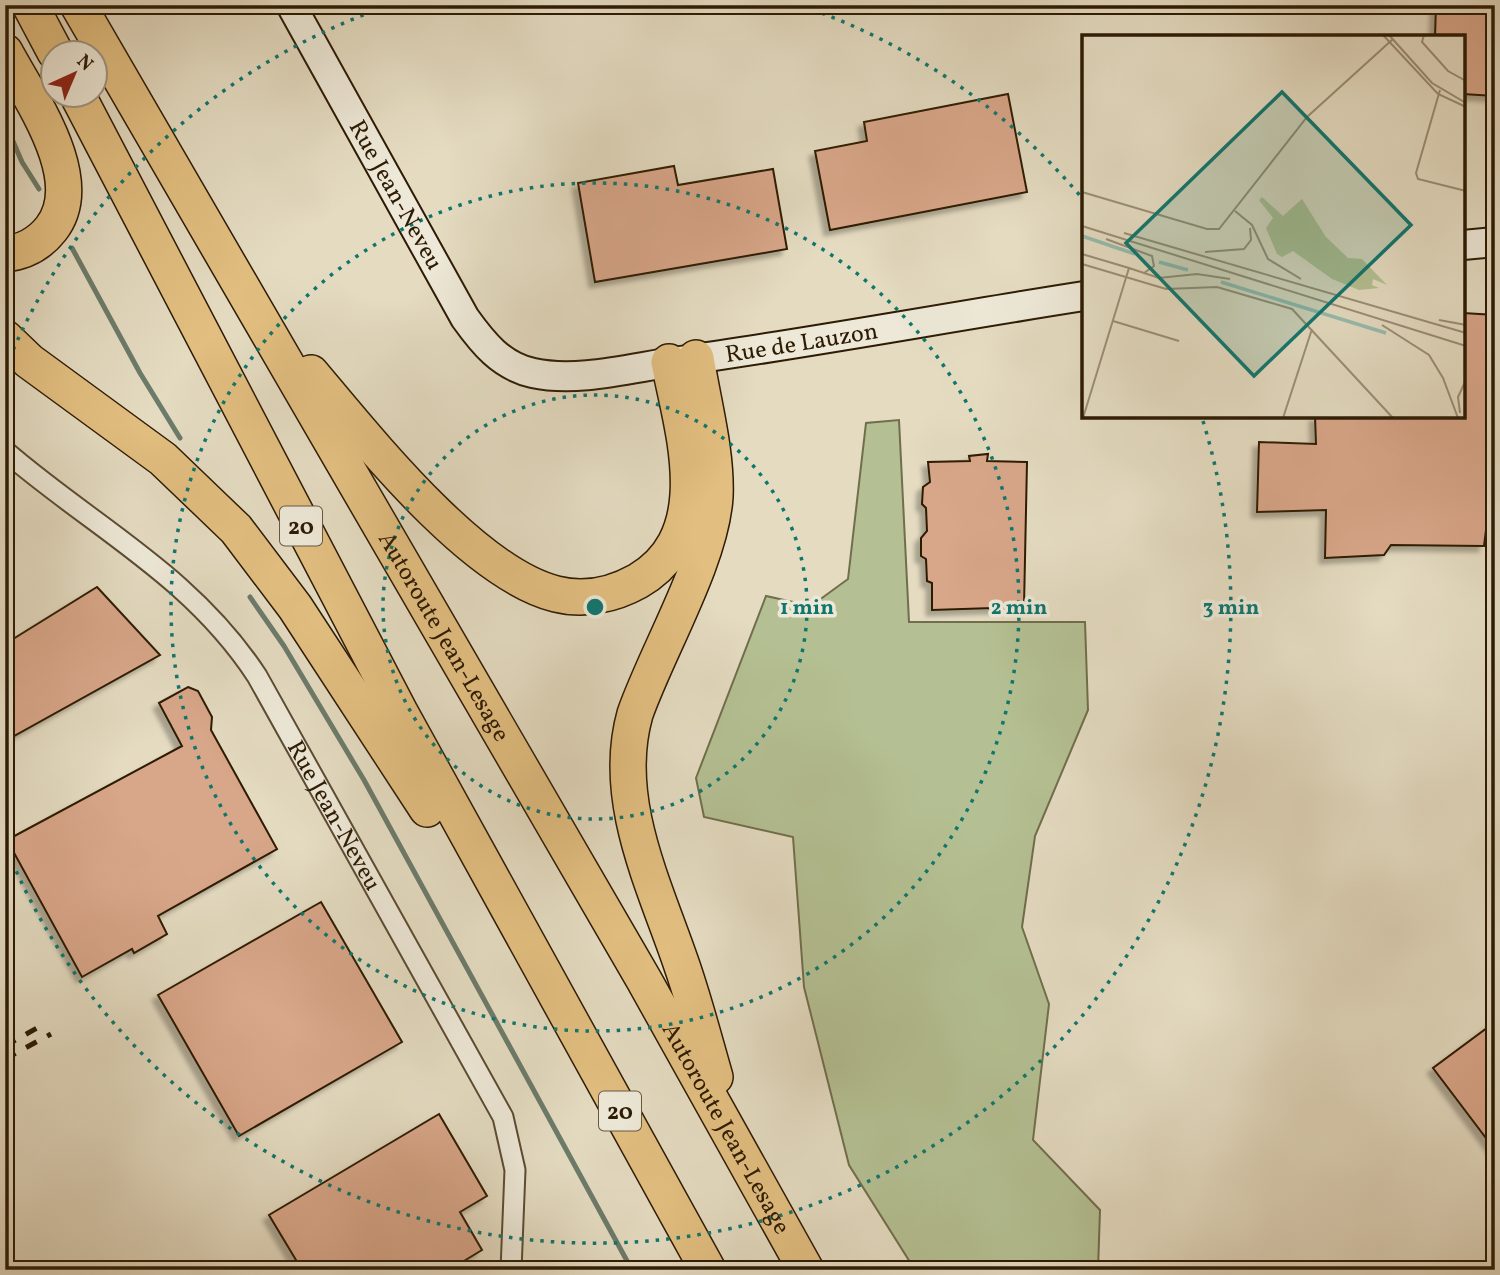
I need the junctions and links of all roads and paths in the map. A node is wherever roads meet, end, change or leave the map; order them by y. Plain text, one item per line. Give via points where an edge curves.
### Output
1 (30, 5) edge
2 (78, 5) edge
3 (290, 5) edge
4 (48, 38) edge
5 (5, 51) edge
6 (84, 108) edge
7 (1495, 242) edge
8 (1465, 245) edge
9 (5, 254) edge
10 (245, 295) junction
11 (1082, 296) edge
12 (5, 338) edge
13 (682, 360) junction
14 (519, 369) joint
15 (5, 451) edge
16 (533, 953) junction
17 (734, 1140) junction
18 (511, 1270) edge
19 (708, 1270) edge
20 (806, 1270) edge

1 - 4 highway
2 - 10 highway, Autoroute Jean-Lesage
3 - 14 street, Rue Jean-Neveu via 465,318 486,346
5 - 9 highway via 58,156 65,192 60,215 43,238
6 - 16 highway, 20 via 350,620
7 - 8 street
10 - 13 highway via 389,465 433,510 503,566 556,594 592,597 624,588 653,570 680,534 688,505
10 - 17 highway, Autoroute Jean-Lesage
11 - 13 street, Rue de Lauzon
12 - 16 highway via 29,361 163,459 240,534 328,656 445,838
13 - 14 street, Rue de Lauzon via 565,376
13 - 17 highway via 714,474 713,510 704,545 635,714 627,775 635,828
15 - 18 street, Rue Jean-Neveu via 169,575 216,621 257,676 503,1117 515,1170
16 - 19 highway, 20
17 - 20 highway, Autoroute Jean-Lesage

